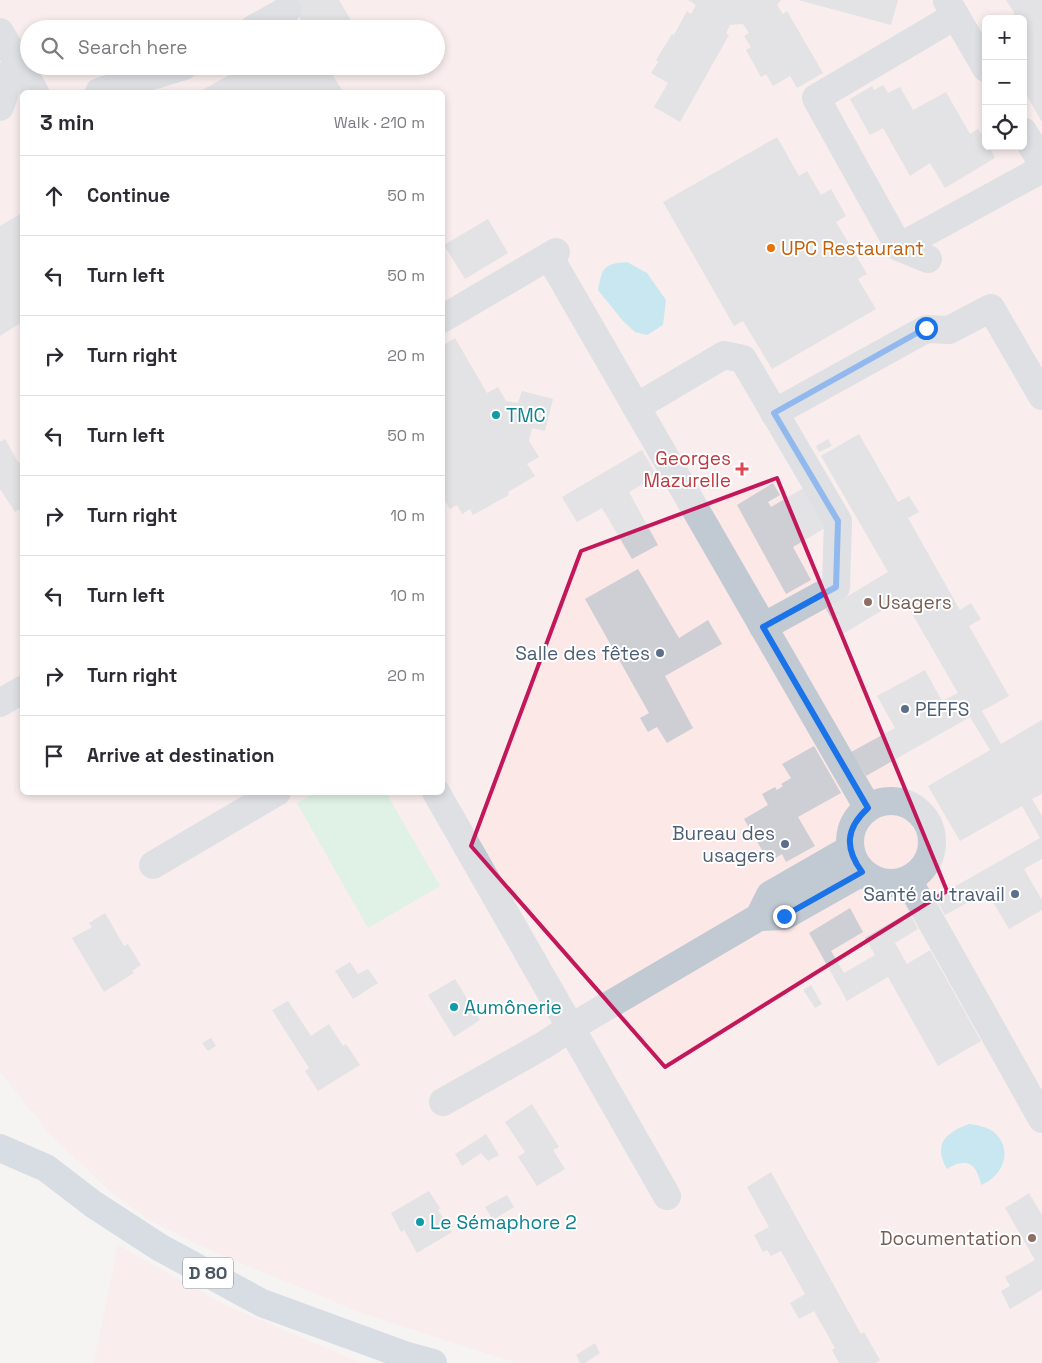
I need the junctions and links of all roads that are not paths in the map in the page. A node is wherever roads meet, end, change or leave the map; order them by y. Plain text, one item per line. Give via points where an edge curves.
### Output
1 (950, 8) edge
2 (287, 10) dead end
3 (269, 20) edge
4 (0, 32) edge
5 (16, 60) junction
6 (982, 61) edge
7 (20, 67) edge
8 (25, 75) edge
9 (155, 75) edge
10 (34, 90) edge
11 (106, 90) edge
12 (0, 107) edge
13 (1027, 138) edge
14 (1042, 163) edge
15 (1042, 169) edge
16 (899, 248) junction
17 (928, 259) dead end
18 (445, 317) edge
19 (1042, 396) edge
20 (636, 407) junction
21 (774, 413) junction
22 (763, 627) junction
23 (20, 691) edge
24 (0, 704) edge
25 (273, 795) edge
26 (438, 795) edge
27 (868, 808) junction
28 (856, 860) junction
29 (153, 865) dead end
30 (908, 880) junction
31 (570, 1028) junction
32 (443, 1102) dead end
33 (1042, 1118) edge
34 (0, 1148) edge
35 (666, 1196) dead end
36 (433, 1363) edge

1 - 6 lane
1 - 16 lane via 816,98
2 - 3 lane
4 - 5 lane
5 - 7 lane
5 - 12 lane
8 - 10 lane
9 - 11 lane
13 - 14 lane
15 - 16 lane
16 - 17 lane
18 - 20 lane via 552,254
19 - 21 lane via 991,308 949,330 926,328
20 - 21 lane via 724,355 743,359
20 - 22 lane
21 - 22 lane via 838,521 836,587
22 - 27 lane
23 - 24 lane
25 - 29 lane
26 - 31 lane
27 - 28 lane via 859,816 850,837
27 - 30 lane via 880,802 907,804 928,822 932,849 928,862
28 - 30 lane via 872,879 884,883
28 - 31 lane via 770,895 759,917
30 - 33 lane
31 - 32 lane
31 - 35 lane
34 - 36 main road, D 80 via 46,1168 93,1204 159,1247 262,1303

